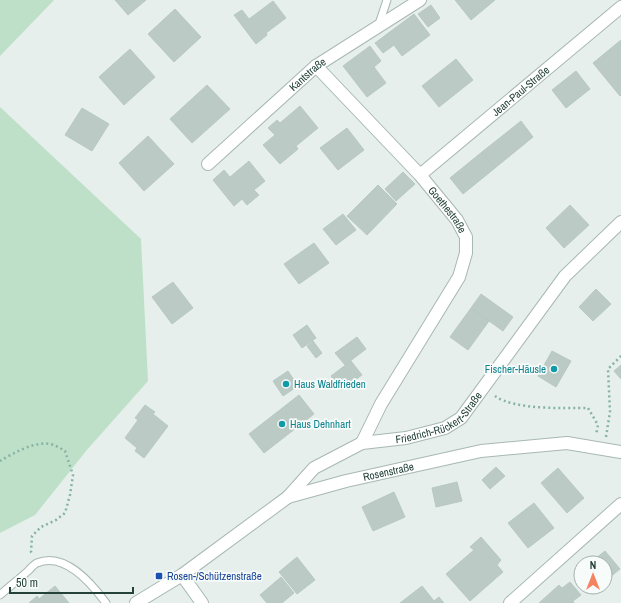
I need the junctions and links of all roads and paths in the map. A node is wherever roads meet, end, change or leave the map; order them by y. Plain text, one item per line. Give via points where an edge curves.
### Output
1 (387, 0) edge
2 (420, 0) edge
3 (621, 7) edge
4 (378, 27) junction
5 (316, 66) junction
6 (208, 164) dead end
7 (420, 175) junction
8 (621, 222) edge
9 (621, 356) edge
10 (484, 387) junction
11 (362, 443) junction
12 (599, 448) junction
13 (621, 452) edge
14 (0, 461) edge
15 (288, 497) junction
16 (621, 504) edge
17 (37, 563) junction
18 (182, 575) junction
19 (0, 595) edge
20 (106, 603) edge
21 (136, 603) edge
22 (202, 603) edge
23 (510, 603) edge

1 - 4 lane
2 - 4 street, Kantstraße
3 - 7 street, Jean-Paul-Straße
4 - 5 street, Kantstraße
5 - 6 street, Kantstraße
5 - 7 street, Goethestraße
7 - 11 street, Goethestraße via 457,220 466,238 466,253 459,277 381,404
8 - 10 street, Friedrich-Rückert-Straße via 565,276
9 - 12 path via 608,369 610,412
10 - 11 street, Friedrich-Rückert-Straße via 461,418 445,428 406,438
10 - 12 path via 501,400 523,405 588,408 598,425
11 - 15 street, Friedrich-Rückert-Straße via 314,468
12 - 13 street, Rosenstraße
12 - 15 street, Rosenstraße via 567,443 481,451 346,481
14 - 17 path via 34,445 52,444 65,451 73,475 70,495 65,513 41,526 32,536 31,552
15 - 18 street, Rosenstraße
16 - 23 street
17 - 19 lane
17 - 20 lane via 63,562 94,587
18 - 21 street, Rosenstraße
18 - 22 street

